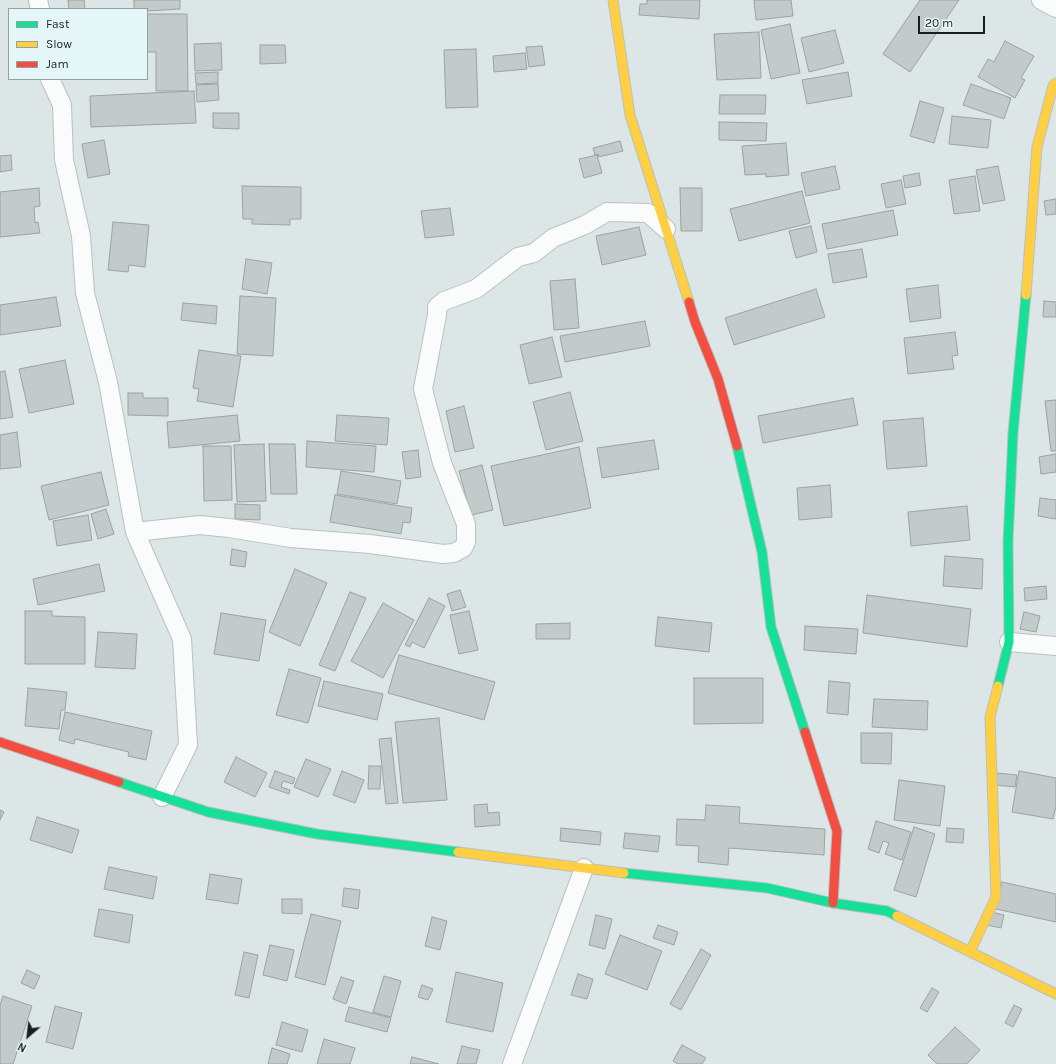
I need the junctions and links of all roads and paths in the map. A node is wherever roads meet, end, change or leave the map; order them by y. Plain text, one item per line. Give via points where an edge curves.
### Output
1 (613, 0) edge
2 (1041, 0) edge
3 (1056, 8) edge
4 (50, 80) edge
5 (1056, 83) edge
6 (666, 229) junction
7 (134, 532) junction
8 (1009, 642) junction
9 (1056, 646) edge
10 (0, 742) edge
11 (162, 798) junction
12 (584, 868) junction
13 (833, 903) junction
14 (970, 952) junction
15 (1056, 994) edge
16 (512, 1064) edge

1 - 6 street via 630,115
2 - 3 street
4 - 7 street via 62,105 64,160 81,236 85,293 108,382
5 - 8 street via 1053,86 1037,147 1013,433 1008,541
6 - 7 street via 648,213 608,212 553,238 534,253 518,257 476,289 444,301 437,307 423,389 442,463 466,524 466,542 463,548 454,553 444,554 200,526
6 - 13 street via 695,322 718,379 762,552 770,626 837,831
7 - 11 street via 182,639 188,745
8 - 9 street
8 - 14 street via 990,717 996,897
10 - 11 street
11 - 12 street via 208,812 317,834
12 - 13 street via 767,888
12 - 16 street
13 - 14 street via 887,912
14 - 15 street

